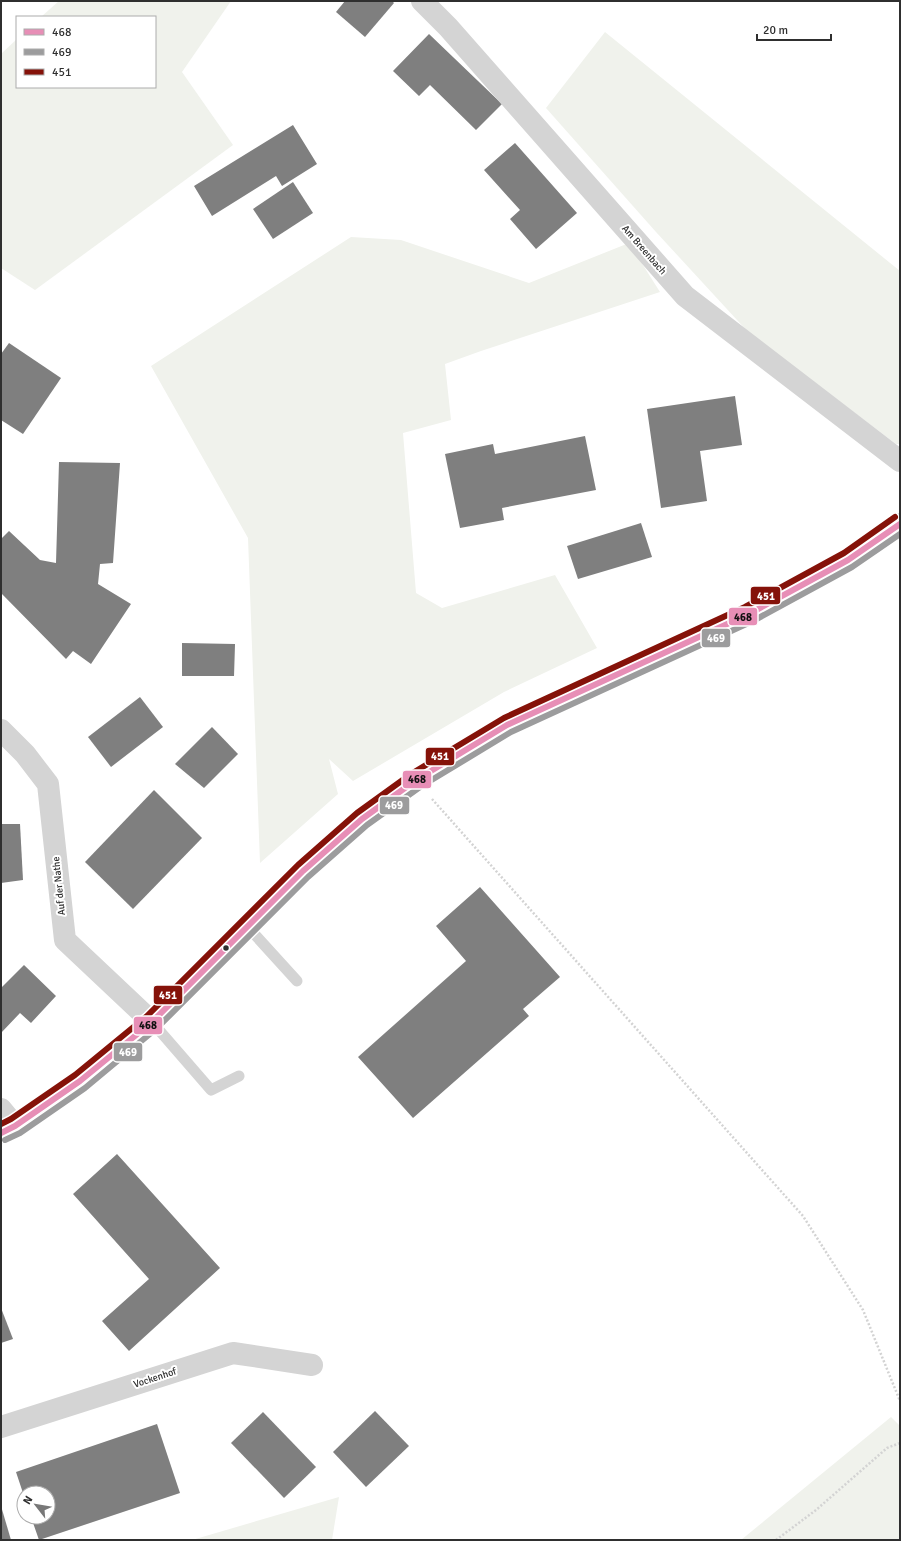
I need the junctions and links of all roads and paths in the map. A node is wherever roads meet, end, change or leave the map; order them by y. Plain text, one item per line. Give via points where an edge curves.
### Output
1 (422, 1) edge
2 (900, 461) edge
3 (900, 524) edge
4 (1, 730) edge
5 (416, 780) junction
6 (247, 926) junction
7 (297, 981) dead end
8 (152, 1022) junction
9 (239, 1076) dead end
10 (1, 1109) edge
11 (8, 1129) edge
12 (312, 1365) dead end
13 (900, 1401) edge
14 (1, 1427) edge
15 (900, 1443) edge
16 (776, 1540) edge

1 - 2 street, Am Breenbach via 448,27 685,296
3 - 5 street via 848,560 749,614 507,725
4 - 8 street, Auf der Nathe via 25,754 48,784 65,940
5 - 6 street via 362,819 303,871
5 - 13 path via 803,1216 863,1310
6 - 7 lane
6 - 8 street
8 - 9 lane via 211,1090
8 - 11 street via 80,1081
10 - 11 street
12 - 14 street, Vockenhof via 233,1353
15 - 16 path via 887,1448 816,1510

